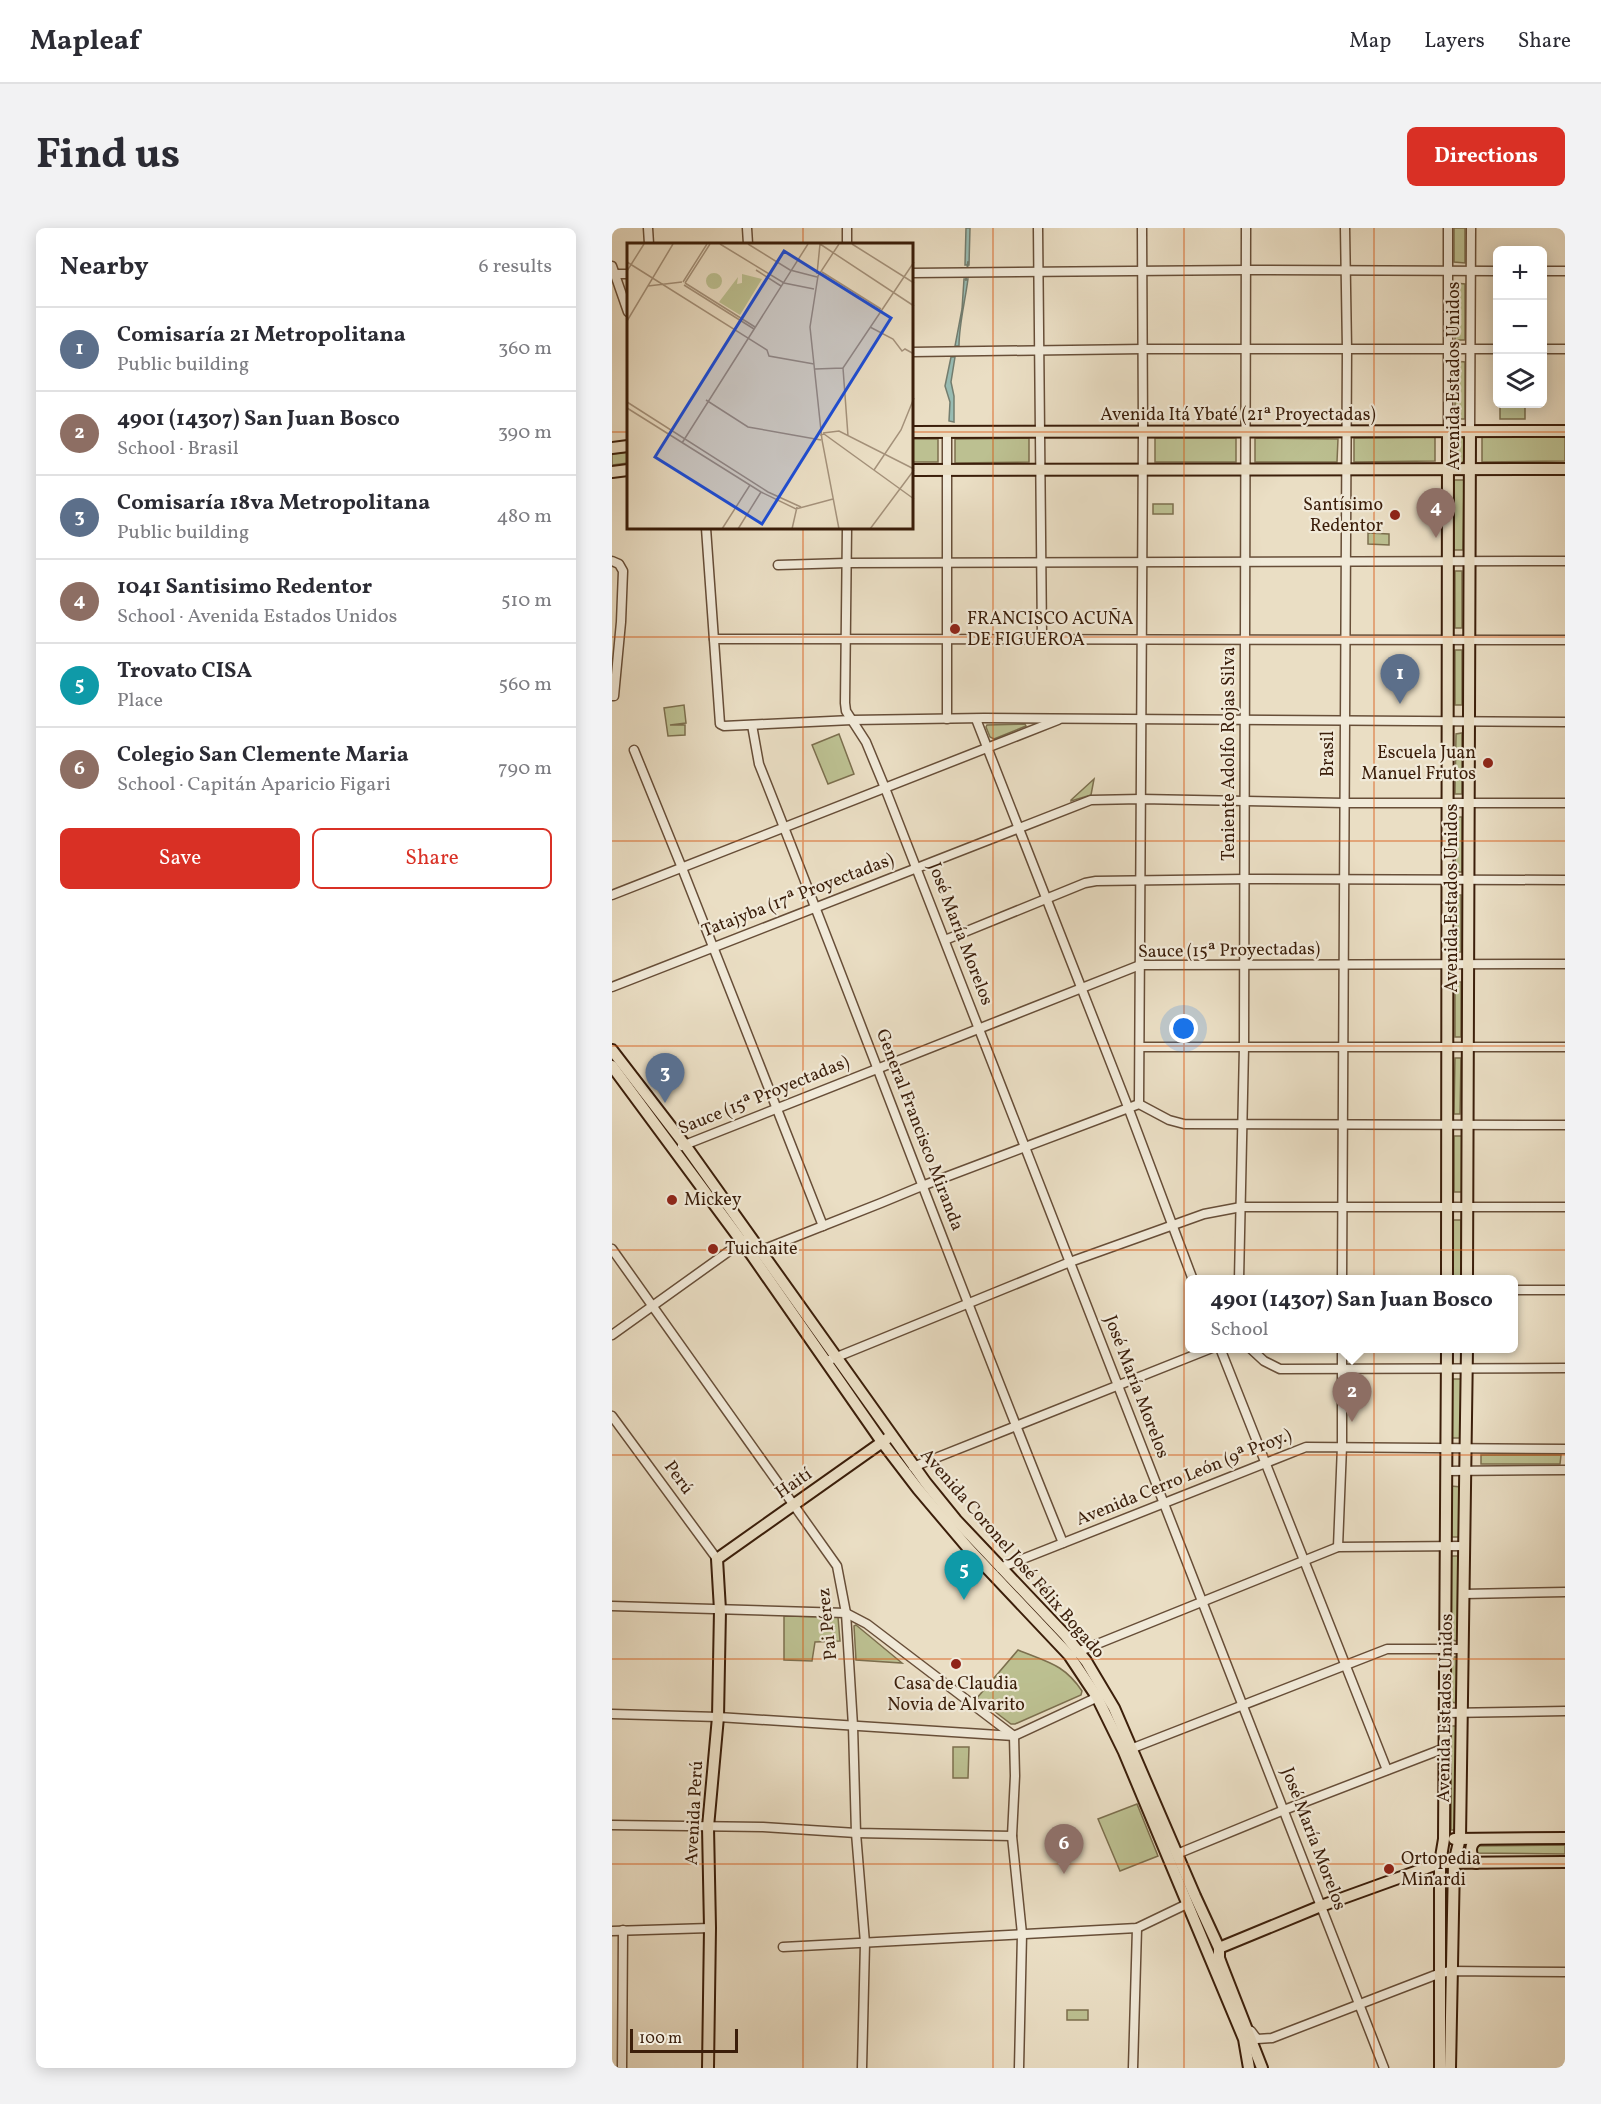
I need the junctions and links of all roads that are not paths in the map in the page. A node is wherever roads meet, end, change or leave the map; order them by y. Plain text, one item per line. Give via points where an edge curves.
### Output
1 (648, 228) edge
2 (1038, 228) edge
3 (1142, 228) edge
4 (1246, 228) edge
5 (1345, 228) edge
6 (1448, 228) edge
7 (1472, 228) edge
8 (649, 243) edge
9 (1246, 270) junction
10 (1346, 270) junction
11 (1143, 271) junction
12 (1448, 271) junction
13 (1471, 271) junction
14 (1493, 271) edge
15 (1547, 271) edge
16 (1565, 271) edge
17 (613, 272) edge
18 (1038, 272) junction
19 (914, 273) edge
20 (627, 309) edge
21 (1143, 348) junction
22 (1246, 349) junction
23 (1347, 349) junction
24 (1448, 349) junction
25 (1471, 349) junction
26 (1493, 349) edge
27 (1547, 349) edge
28 (1565, 349) edge
29 (1038, 350) junction
30 (914, 352) edge
31 (1246, 431) junction
32 (1346, 431) junction
33 (1449, 431) junction
34 (1470, 431) junction
35 (1565, 431) edge
36 (914, 432) edge
37 (947, 432) junction
38 (1039, 432) junction
39 (1143, 432) junction
40 (627, 446) edge
41 (612, 448) edge
42 (627, 470) edge
43 (914, 470) edge
44 (947, 470) junction
45 (1039, 470) junction
46 (1143, 470) junction
47 (1246, 470) junction
48 (1346, 470) junction
49 (1448, 470) junction
50 (1470, 470) junction
51 (1565, 470) edge
52 (612, 472) edge
53 (706, 530) edge
54 (847, 530) edge
55 (612, 561) edge
56 (1346, 561) junction
57 (1448, 561) junction
58 (1470, 561) junction
59 (1565, 561) edge
60 (1041, 562) junction
61 (1142, 562) junction
62 (1246, 562) junction
63 (846, 563) junction
64 (947, 563) junction
65 (778, 566) dead end
66 (617, 621) edge
67 (714, 639) junction
68 (846, 639) junction
69 (947, 639) junction
70 (1042, 639) junction
71 (1142, 639) junction
72 (1245, 639) junction
73 (1345, 640) junction
74 (1448, 640) junction
75 (1470, 640) junction
76 (1565, 640) edge
77 (613, 696) edge
78 (976, 719) junction
79 (1062, 719) junction
80 (1141, 719) junction
81 (852, 720) junction
82 (947, 720) junction
83 (1245, 720) junction
84 (1345, 720) junction
85 (1448, 721) junction
86 (1469, 721) junction
87 (1565, 722) edge
88 (752, 725) junction
89 (987, 748) junction
90 (634, 750) dead end
91 (885, 788) junction
92 (1141, 799) junction
93 (1245, 800) junction
94 (1565, 802) edge
95 (1344, 803) junction
96 (1448, 803) junction
97 (1469, 804) junction
98 (1018, 827) junction
99 (783, 828) junction
100 (916, 867) junction
101 (682, 868) junction
102 (1245, 879) junction
103 (1344, 879) junction
104 (1448, 879) junction
105 (1469, 879) junction
106 (1140, 880) junction
107 (1565, 880) edge
108 (612, 895) edge
109 (1047, 900) junction
110 (815, 907) junction
111 (945, 940) junction
112 (713, 947) junction
113 (1448, 964) junction
114 (1565, 964) edge
115 (1140, 965) junction
116 (1245, 965) junction
117 (1344, 965) junction
118 (1468, 965) junction
119 (612, 987) edge
120 (1082, 988) junction
121 (980, 1029) junction
122 (1140, 1047) junction
123 (1244, 1047) junction
124 (1448, 1047) junction
125 (1468, 1047) junction
126 (1565, 1047) edge
127 (1343, 1048) junction
128 (612, 1050) edge
129 (612, 1066) edge
130 (879, 1069) junction
131 (1139, 1104) junction
132 (1128, 1107) junction
133 (777, 1109) junction
134 (1243, 1125) junction
135 (1343, 1125) junction
136 (1447, 1125) junction
137 (1468, 1125) junction
138 (1565, 1125) edge
139 (680, 1147) junction
140 (1026, 1147) junction
141 (922, 1186) junction
142 (1241, 1206) junction
143 (1342, 1206) junction
144 (1447, 1206) junction
145 (1467, 1207) junction
146 (1565, 1207) edge
147 (823, 1226) junction
148 (1172, 1226) junction
149 (745, 1239) junction
150 (612, 1249) edge
151 (755, 1253) junction
152 (1070, 1262) junction
153 (1191, 1275) edge
154 (1239, 1275) edge
155 (1342, 1275) edge
156 (1447, 1275) edge
157 (1467, 1275) edge
158 (1518, 1290) edge
159 (1565, 1290) edge
160 (967, 1304) junction
161 (653, 1306) junction
162 (612, 1335) edge
163 (1200, 1353) edge
164 (1222, 1353) edge
165 (1255, 1353) edge
166 (1342, 1353) edge
167 (1447, 1353) edge
168 (1467, 1353) edge
169 (831, 1359) junction
170 (1447, 1368) junction
171 (1467, 1368) junction
172 (1565, 1368) edge
173 (1342, 1369) junction
174 (1118, 1386) junction
175 (612, 1416) edge
176 (1015, 1426) junction
177 (886, 1439) junction
178 (1342, 1446) junction
179 (1447, 1448) junction
180 (1466, 1449) junction
181 (1565, 1449) edge
182 (1264, 1463) junction
183 (913, 1467) junction
184 (1565, 1470) edge
185 (1446, 1471) junction
186 (1466, 1471) junction
187 (1164, 1503) junction
188 (794, 1504) junction
189 (1063, 1543) junction
190 (1465, 1546) junction
191 (1338, 1547) junction
192 (1446, 1547) junction
193 (717, 1559) junction
194 (1304, 1562) junction
195 (1000, 1568) junction
196 (1565, 1592) edge
197 (1464, 1594) junction
198 (1203, 1602) junction
199 (612, 1606) edge
200 (720, 1610) junction
201 (846, 1613) junction
202 (1445, 1648) junction
203 (1463, 1648) junction
204 (1074, 1653) junction
205 (1345, 1665) junction
206 (1102, 1695) junction
207 (1243, 1705) junction
208 (1565, 1711) edge
209 (1445, 1713) junction
210 (1462, 1713) junction
211 (612, 1714) edge
212 (718, 1717) junction
213 (853, 1726) junction
214 (1014, 1736) junction
215 (1132, 1748) junction
216 (1445, 1748) junction
217 (1387, 1770) junction
218 (1284, 1810) junction
219 (612, 1825) edge
220 (708, 1827) junction
221 (856, 1833) junction
222 (1012, 1836) junction
223 (1565, 1838) edge
224 (1444, 1839) junction
225 (1460, 1839) junction
226 (1478, 1839) junction
227 (1177, 1854) junction
228 (1565, 1862) edge
229 (1440, 1863) junction
230 (1454, 1863) junction
231 (1476, 1863) junction
232 (1187, 1904) junction
233 (1322, 1906) junction
234 (710, 1928) junction
235 (1137, 1928) junction
236 (623, 1930) junction
237 (612, 1931) edge
238 (1022, 1934) junction
239 (1203, 1939) junction
240 (865, 1943) junction
241 (783, 1947) dead end
242 (1219, 1948) junction
243 (1450, 1971) junction
244 (1565, 1972) edge
245 (1438, 1974) junction
246 (1360, 2004) junction
247 (1246, 2023) junction
248 (622, 2068) edge
249 (708, 2068) edge
250 (862, 2068) edge
251 (1018, 2068) edge
252 (1133, 2068) edge
253 (1249, 2068) edge
254 (1262, 2068) edge
255 (1384, 2068) edge
256 (1440, 2068) edge
257 (1450, 2068) edge

1 - 8 street
2 - 18 street
3 - 11 street
4 - 9 street, Teniente Adolfo Rojas Silva
5 - 10 street, Brasil
6 - 12 street, Avenida Estados Unidos
7 - 13 street, Avenida Estados Unidos
9 - 10 street
9 - 11 street
9 - 22 street, Teniente Adolfo Rojas Silva
10 - 12 street
10 - 23 street, Brasil
11 - 18 street
11 - 21 street
12 - 13 street
12 - 24 street, Avenida Estados Unidos
13 - 14 street
13 - 25 street, Avenida Estados Unidos
15 - 16 street
17 - 20 street
18 - 19 street
18 - 29 street
21 - 22 street
21 - 29 street
21 - 39 street
22 - 23 street
22 - 31 street, Teniente Adolfo Rojas Silva
23 - 24 street
23 - 32 street, Brasil
24 - 25 street
24 - 33 street, Avenida Estados Unidos
25 - 26 street
25 - 34 street, Avenida Estados Unidos
27 - 28 street
29 - 30 street
29 - 38 street
31 - 32 main road, Avenida Itá Ybaté (21ª Proyectadas)
31 - 39 main road, Avenida Itá Ybaté (21ª Proyectadas)
31 - 47 street, Teniente Adolfo Rojas Silva
32 - 33 main road, Avenida Itá Ybaté (21ª Proyectadas)
32 - 48 street, Brasil
33 - 34 main road, Avenida Itá Ybaté (21ª Proyectadas)
33 - 49 main road, Avenida Estados Unidos
34 - 35 main road, Avenida Itá Ybaté (21ª Proyectadas)
34 - 50 main road, Avenida Estados Unidos
36 - 37 main road, Avenida Itá Ybaté (21ª Proyectadas)
37 - 38 main road, Avenida Itá Ybaté (21ª Proyectadas)
37 - 44 street
38 - 39 main road, Avenida Itá Ybaté (21ª Proyectadas)
38 - 45 street
39 - 46 street
40 - 41 main road
42 - 52 main road
43 - 44 main road
44 - 45 main road
44 - 64 street
45 - 46 main road
45 - 60 street
46 - 47 main road
46 - 61 street
47 - 48 main road
47 - 62 street, Teniente Adolfo Rojas Silva
48 - 49 main road
48 - 56 street, Brasil
49 - 50 main road
49 - 57 main road, Avenida Estados Unidos
50 - 51 main road
50 - 58 main road, Avenida Estados Unidos
53 - 67 street
54 - 63 street, José María Morelos
55 - 66 street via 623,572
56 - 57 street
56 - 62 street
56 - 73 street, Brasil
57 - 58 street
57 - 74 main road, Avenida Estados Unidos
58 - 59 street
58 - 75 main road, Avenida Estados Unidos
60 - 61 street
60 - 64 street
60 - 70 street
61 - 62 street
61 - 71 street
62 - 72 street, Teniente Adolfo Rojas Silva
63 - 64 street
63 - 65 street
63 - 68 street, José María Morelos
64 - 69 street
66 - 77 street
67 - 68 street
67 - 88 street via 721,725
68 - 69 street
68 - 81 street, José María Morelos via 845,703
69 - 70 street
69 - 82 street
70 - 71 street
71 - 72 street
71 - 80 street
72 - 73 street
72 - 83 street, Teniente Adolfo Rojas Silva
73 - 74 street
73 - 84 street, Brasil
74 - 75 street
74 - 85 main road, Avenida Estados Unidos
75 - 76 street
75 - 86 main road, Avenida Estados Unidos
78 - 79 street
78 - 82 street
78 - 89 street
79 - 80 street
79 - 89 street
80 - 83 street
80 - 92 street
81 - 82 street
81 - 88 street
81 - 91 street, José María Morelos
83 - 84 street
83 - 93 street, Teniente Adolfo Rojas Silva
84 - 85 street
84 - 95 street, Brasil
85 - 86 street
85 - 96 main road, Avenida Estados Unidos
86 - 87 street
86 - 97 main road, Avenida Estados Unidos
88 - 99 street, General Francisco Miranda via 759,764
89 - 91 street
89 - 98 street
90 - 101 street
91 - 99 street
91 - 100 street, José María Morelos
92 - 93 street, Tatajyba (17ª Proyectadas)
92 - 98 street, Tatajyba (17ª Proyectadas) via 1091,800
92 - 106 street
93 - 95 street, Tatajyba (17ª Proyectadas)
93 - 102 street, Teniente Adolfo Rojas Silva
94 - 97 street, Tatajyba (17ª Proyectadas)
95 - 96 street, Tatajyba (17ª Proyectadas)
95 - 103 street, Brasil
96 - 97 street, Tatajyba (17ª Proyectadas)
96 - 104 main road, Avenida Estados Unidos
97 - 105 main road, Avenida Estados Unidos
98 - 100 street, Tatajyba (17ª Proyectadas)
98 - 109 street
99 - 101 street
99 - 110 street, General Francisco Miranda
100 - 110 street, Tatajyba (17ª Proyectadas)
100 - 111 street, José María Morelos
101 - 108 street
101 - 112 street
102 - 103 street
102 - 106 street
102 - 116 street, Teniente Adolfo Rojas Silva
103 - 104 street
103 - 117 street, Brasil
104 - 105 street
104 - 113 main road, Avenida Estados Unidos
105 - 107 street
105 - 118 main road, Avenida Estados Unidos
106 - 109 street via 1085,883
106 - 115 street
109 - 111 street
109 - 120 street
110 - 112 street, Tatajyba (17ª Proyectadas)
110 - 130 street, General Francisco Miranda
111 - 121 street, José María Morelos
112 - 119 street, Tatajyba (17ª Proyectadas)
112 - 133 street
113 - 117 street, Sauce (15ª Proyectadas)
113 - 118 street, Sauce (15ª Proyectadas)
113 - 124 main road, Avenida Estados Unidos
114 - 118 street, Sauce (15ª Proyectadas)
115 - 116 street, Sauce (15ª Proyectadas)
115 - 120 street, Sauce (15ª Proyectadas)
115 - 122 street
116 - 117 street, Sauce (15ª Proyectadas)
116 - 123 street, Teniente Adolfo Rojas Silva
117 - 127 street, Brasil
118 - 125 main road, Avenida Estados Unidos
120 - 121 street, Sauce (15ª Proyectadas)
120 - 132 street
121 - 130 street, Sauce (15ª Proyectadas)
121 - 140 street, José María Morelos
122 - 123 street
122 - 131 street
123 - 127 street
123 - 134 street, Teniente Adolfo Rojas Silva
124 - 125 street
124 - 127 street
124 - 136 main road, Avenida Estados Unidos
125 - 126 street
125 - 137 main road, Avenida Estados Unidos
127 - 135 street, Brasil
128 - 139 main road, Avenida Coronel José Félix Bogado
129 - 139 main road, Avenida Coronel José Félix Bogado
130 - 133 street, Sauce (15ª Proyectadas)
130 - 141 street, General Francisco Miranda
131 - 132 street
131 - 134 street via 1184,1124
132 - 140 street
132 - 148 street
133 - 139 street, Sauce (15ª Proyectadas)
133 - 147 street
134 - 135 street
134 - 142 street, Teniente Adolfo Rojas Silva
135 - 136 street
135 - 143 street, Brasil
136 - 137 street
136 - 144 main road, Avenida Estados Unidos
137 - 138 street
137 - 145 main road, Avenida Estados Unidos
139 - 149 main road, Avenida Coronel José Félix Bogado
140 - 141 street
140 - 152 street, José María Morelos
141 - 147 street
141 - 160 street, General Francisco Miranda
142 - 143 street
142 - 148 street
142 - 154 street, Teniente Adolfo Rojas Silva
143 - 144 street
143 - 155 street, Brasil
144 - 145 street
144 - 156 main road, Avenida Estados Unidos
145 - 146 street
145 - 157 main road, Avenida Estados Unidos
147 - 151 street
148 - 152 street
148 - 153 street
149 - 151 main road, Avenida Coronel José Félix Bogado
149 - 161 street
150 - 161 street, Pai Pérez
151 - 169 main road, Avenida Coronel José Félix Bogado
152 - 160 street
152 - 174 street, José María Morelos
158 - 159 street
160 - 169 street
160 - 176 street, General Francisco Miranda
161 - 162 street
161 - 188 street, Pai Pérez
163 - 174 street
164 - 182 street
165 - 173 street via 1280,1368
166 - 173 street
167 - 170 main road, Avenida Estados Unidos
168 - 171 main road, Avenida Estados Unidos
169 - 177 main road, Avenida Coronel José Félix Bogado
170 - 171 street
170 - 173 street
170 - 179 main road, Avenida Estados Unidos
171 - 172 street
171 - 180 main road, Avenida Estados Unidos
173 - 178 street
174 - 176 street
174 - 187 street, José María Morelos
175 - 193 street, Perú
176 - 183 street
176 - 189 street, General Francisco Miranda
177 - 183 main road, Avenida Coronel José Félix Bogado
177 - 188 main road, Haití
177 - 204 main road, Avenida Coronel José Félix Bogado via 918,1489 968,1548
178 - 179 street, Avenida Cerro León (9ª Proy.)
178 - 182 street, Avenida Cerro León (9ª Proy.) via 1306,1447
178 - 191 street
179 - 180 street, Avenida Cerro León (9ª Proy.)
179 - 185 main road, Avenida Estados Unidos
180 - 181 street, Avenida Cerro León (9ª Proy.)
180 - 186 main road, Avenida Estados Unidos
182 - 187 street, Avenida Cerro León (9ª Proy.)
182 - 194 street
183 - 195 main road, Avenida Coronel José Félix Bogado
184 - 186 street
185 - 186 street
185 - 192 main road, Avenida Estados Unidos
186 - 190 main road, Avenida Estados Unidos
187 - 189 street, Avenida Cerro León (9ª Proy.)
187 - 198 street, José María Morelos
188 - 193 main road, Haití
188 - 201 street, Pai Pérez via 837,1566
189 - 195 street, Avenida Cerro León (9ª Proy.)
190 - 192 street
190 - 197 main road, Avenida Estados Unidos
191 - 192 street
191 - 194 street
192 - 202 main road, Avenida Estados Unidos
193 - 200 main road, Avenida Perú
194 - 198 street
194 - 205 street
195 - 204 main road, Avenida Coronel José Félix Bogado
196 - 197 street
197 - 203 main road, Avenida Estados Unidos
198 - 204 street
198 - 207 street, José María Morelos
199 - 200 street
200 - 201 street
200 - 212 main road, Avenida Perú
201 - 213 street, Pai Pérez
201 - 214 street via 867,1624
202 - 203 street
202 - 205 street via 1387,1649
202 - 209 main road, Avenida Estados Unidos
203 - 210 main road, Avenida Estados Unidos
204 - 206 main road, Avenida Coronel José Félix Bogado
205 - 207 street
205 - 217 street
206 - 214 street
206 - 215 main road, Avenida Coronel José Félix Bogado
206 - 232 main road, Avenida Coronel José Félix Bogado
207 - 215 street
207 - 218 street, José María Morelos
208 - 210 street
209 - 210 street
209 - 216 main road, Avenida Estados Unidos
210 - 225 main road, Avenida Estados Unidos
211 - 212 street
212 - 213 street
212 - 220 main road, Avenida Perú
213 - 214 street
213 - 221 street, Pai Pérez
214 - 222 street
215 - 227 main road, Avenida Coronel José Félix Bogado
216 - 217 street
216 - 224 main road, Avenida Estados Unidos
217 - 218 street
218 - 227 street
218 - 233 street, José María Morelos
219 - 220 street
220 - 221 street
220 - 234 main road, Avenida Perú
221 - 222 street
221 - 240 street, Pai Pérez
222 - 238 street
223 - 226 main road
224 - 225 main road
224 - 229 main road, Avenida Estados Unidos
225 - 226 main road
225 - 230 main road, Avenida Estados Unidos
226 - 231 main road via 1471,1849
227 - 242 main road, Avenida Coronel José Félix Bogado
228 - 231 main road
229 - 230 main road
229 - 233 main road
229 - 245 main road
230 - 231 main road
230 - 243 main road, Avenida Estados Unidos
232 - 235 street
232 - 239 main road, Avenida Coronel José Félix Bogado
233 - 242 main road
233 - 246 street, José María Morelos
234 - 236 street
234 - 249 main road, Avenida Perú
235 - 238 street
235 - 252 street
236 - 237 street
236 - 248 street
238 - 240 street
238 - 251 street
239 - 242 main road
239 - 253 main road, Avenida Coronel José Félix Bogado via 1244,2039
240 - 241 street
240 - 250 street, Pai Pérez
242 - 247 main road, Avenida Coronel José Félix Bogado via 1219,1958
243 - 244 street
243 - 245 street
243 - 257 main road, Avenida Estados Unidos
245 - 246 street
245 - 256 main road
246 - 247 street via 1268,2039 1255,2037
246 - 255 street, José María Morelos
247 - 254 main road, Avenida Coronel José Félix Bogado

